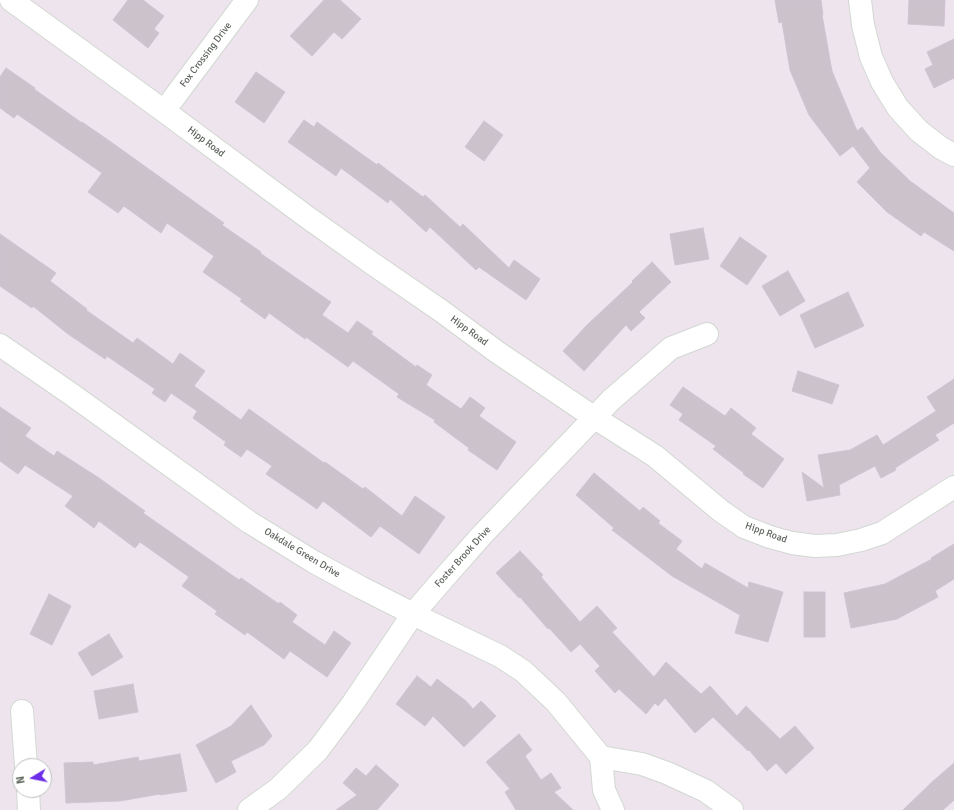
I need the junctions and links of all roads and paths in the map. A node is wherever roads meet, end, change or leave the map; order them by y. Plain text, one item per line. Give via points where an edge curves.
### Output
1 (11, 0) edge
2 (247, 0) edge
3 (860, 0) edge
4 (164, 111) junction
5 (954, 155) edge
6 (707, 334) dead end
7 (0, 345) edge
8 (595, 418) junction
9 (954, 488) edge
10 (414, 614) junction
11 (22, 711) dead end
12 (601, 757) junction
13 (25, 758) edge
14 (28, 798) edge
15 (261, 806) edge
16 (29, 810) edge
17 (613, 810) edge
18 (732, 810) edge

1 - 4 street, Hipp Road
2 - 4 street, Fox Crossing Drive
3 - 5 street via 871,57 882,82 898,108 919,131
4 - 8 street, Hipp Road via 307,217
6 - 8 street, Foster Brook Drive via 671,348 611,400
7 - 10 street, Oakdale Green Drive via 249,522 314,562
8 - 9 street, Hipp Road via 655,456 744,527 792,543 837,545 882,533
8 - 10 street, Foster Brook Drive via 482,535
10 - 12 street, Oakdale Green Drive via 500,656 523,671 556,702
10 - 15 street, Foster Brook Drive via 318,750
11 - 13 street
12 - 17 street via 604,790
12 - 18 street via 642,764 666,773 706,791
14 - 16 street

